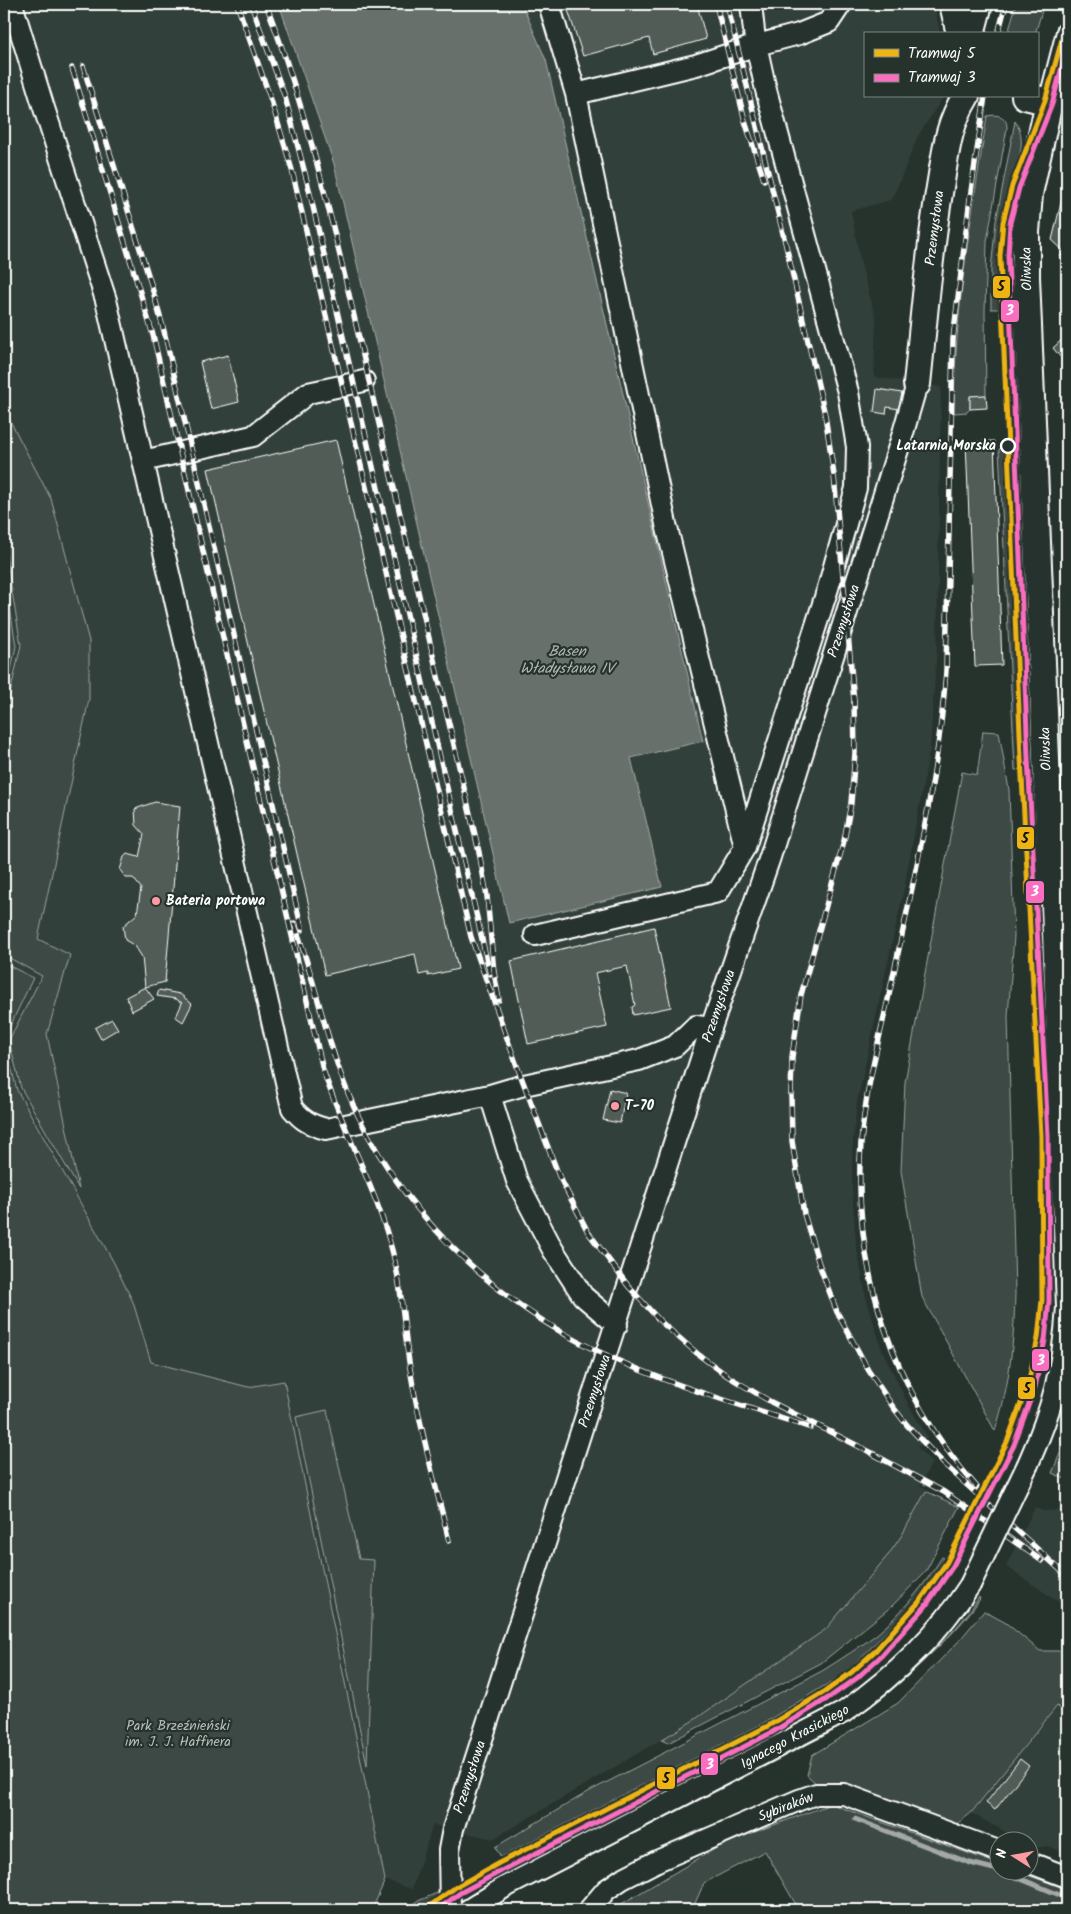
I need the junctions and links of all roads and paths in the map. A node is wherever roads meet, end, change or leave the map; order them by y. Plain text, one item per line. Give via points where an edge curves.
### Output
1 (12, 4) edge
2 (549, 4) edge
3 (751, 4) edge
4 (841, 4) edge
5 (953, 4) edge
6 (979, 4) edge
7 (960, 32) edge
8 (972, 32) edge
9 (1067, 32) edge
10 (756, 45) junction
11 (576, 94) junction
12 (1038, 97) edge
13 (965, 98) edge
14 (1037, 99) edge
15 (364, 381) dead end
16 (917, 384) joint
17 (143, 461) junction
18 (745, 847) junction
19 (770, 857) junction
20 (1059, 878) edge
21 (535, 935) dead end
22 (712, 1028) junction
23 (490, 1095) junction
24 (617, 1325) junction
25 (1028, 1464) joint
26 (988, 1847) edge
27 (1038, 1866) edge
28 (1067, 1876) edge
29 (450, 1910) edge
30 (468, 1910) edge
31 (589, 1910) edge

1 - 17 street via 106,300
2 - 11 street
3 - 10 street
4 - 10 street via 829,22
5 - 7 main road
6 - 8 main road
9 - 12 street, Oliwska
10 - 11 street via 696,64
10 - 18 street via 848,392 857,447 856,488 828,588
11 - 18 street via 666,524
13 - 16 main road, Przemysłowa via 955,114 949,134 934,220
14 - 20 main road, Oliwska via 1026,232 1026,277
15 - 17 street via 308,394 253,436
16 - 19 street, Przemysłowa
17 - 23 street via 292,1108 302,1120 326,1128
18 - 19 street
18 - 21 street via 718,892
19 - 22 street, Przemysłowa
20 - 25 street, Oliwska via 1067,1307 1059,1377 1049,1413
22 - 23 street via 696,1026 675,1046 640,1060
22 - 24 street, Przemysłowa
23 - 24 street via 517,1182 553,1250 583,1296
24 - 29 street, Przemysłowa via 453,1829 448,1850
25 - 30 street, Ignacego Krasickiego, bridge via 970,1585 916,1652 871,1693 844,1712 513,1883
26 - 31 street, Sybiraków via 844,1794 816,1794 657,1861 606,1890
27 - 28 street

